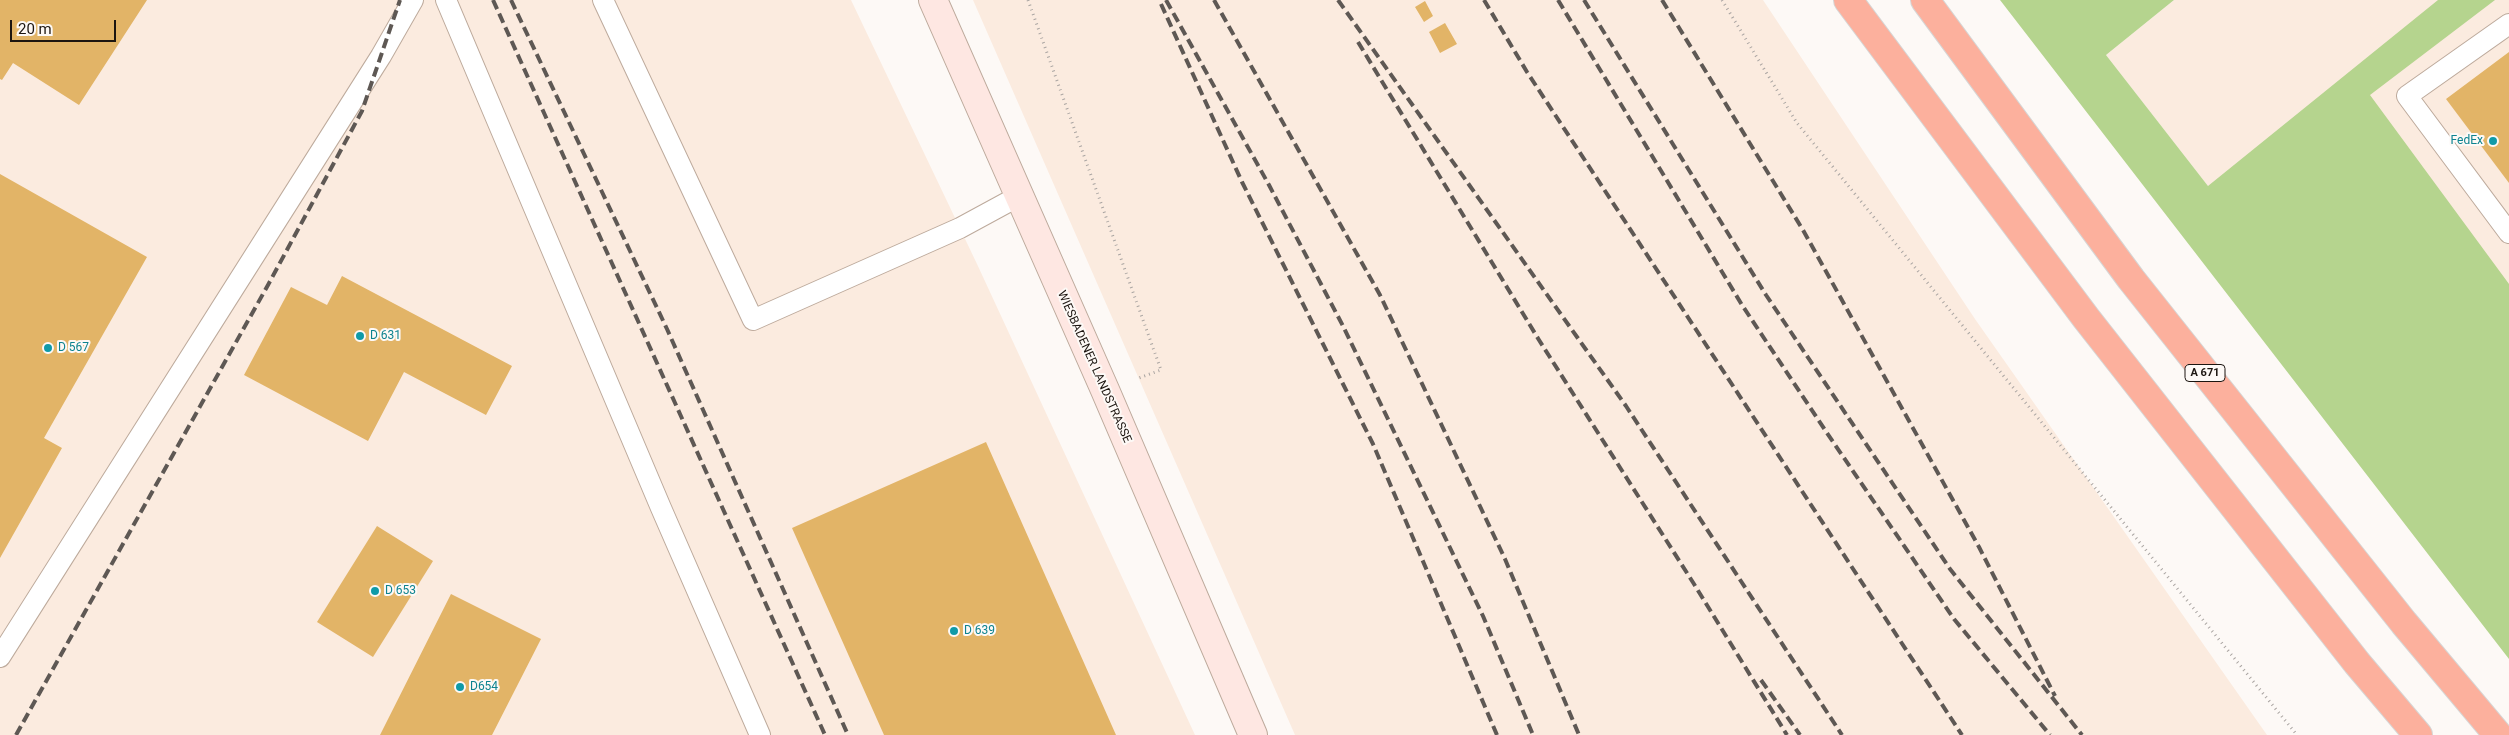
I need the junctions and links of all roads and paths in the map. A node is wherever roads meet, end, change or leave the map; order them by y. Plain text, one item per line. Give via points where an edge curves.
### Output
1 (413, 0) edge
2 (446, 0) edge
3 (603, 0) edge
4 (933, 0) edge
5 (1028, 0) edge
6 (1722, 0) edge
7 (1848, 0) edge
8 (1925, 0) edge
9 (2509, 24) edge
10 (1019, 196) junction
11 (2509, 233) edge
12 (1161, 370) dead end
13 (0, 657) edge
14 (760, 735) edge
15 (1253, 735) edge
16 (2297, 735) edge
17 (2418, 735) edge
18 (2498, 735) edge

1 - 13 lane
2 - 14 lane
3 - 10 lane via 753,320 960,228
4 - 10 main road, WIESBADENER LANDSTRASSE
5 - 12 path
6 - 16 path via 1797,123
7 - 17 highway via 2086,318 2357,663
8 - 18 highway, A 671 via 2131,279 2404,623
9 - 11 lane via 2407,96
10 - 15 main road, WIESBADENER LANDSTRASSE

